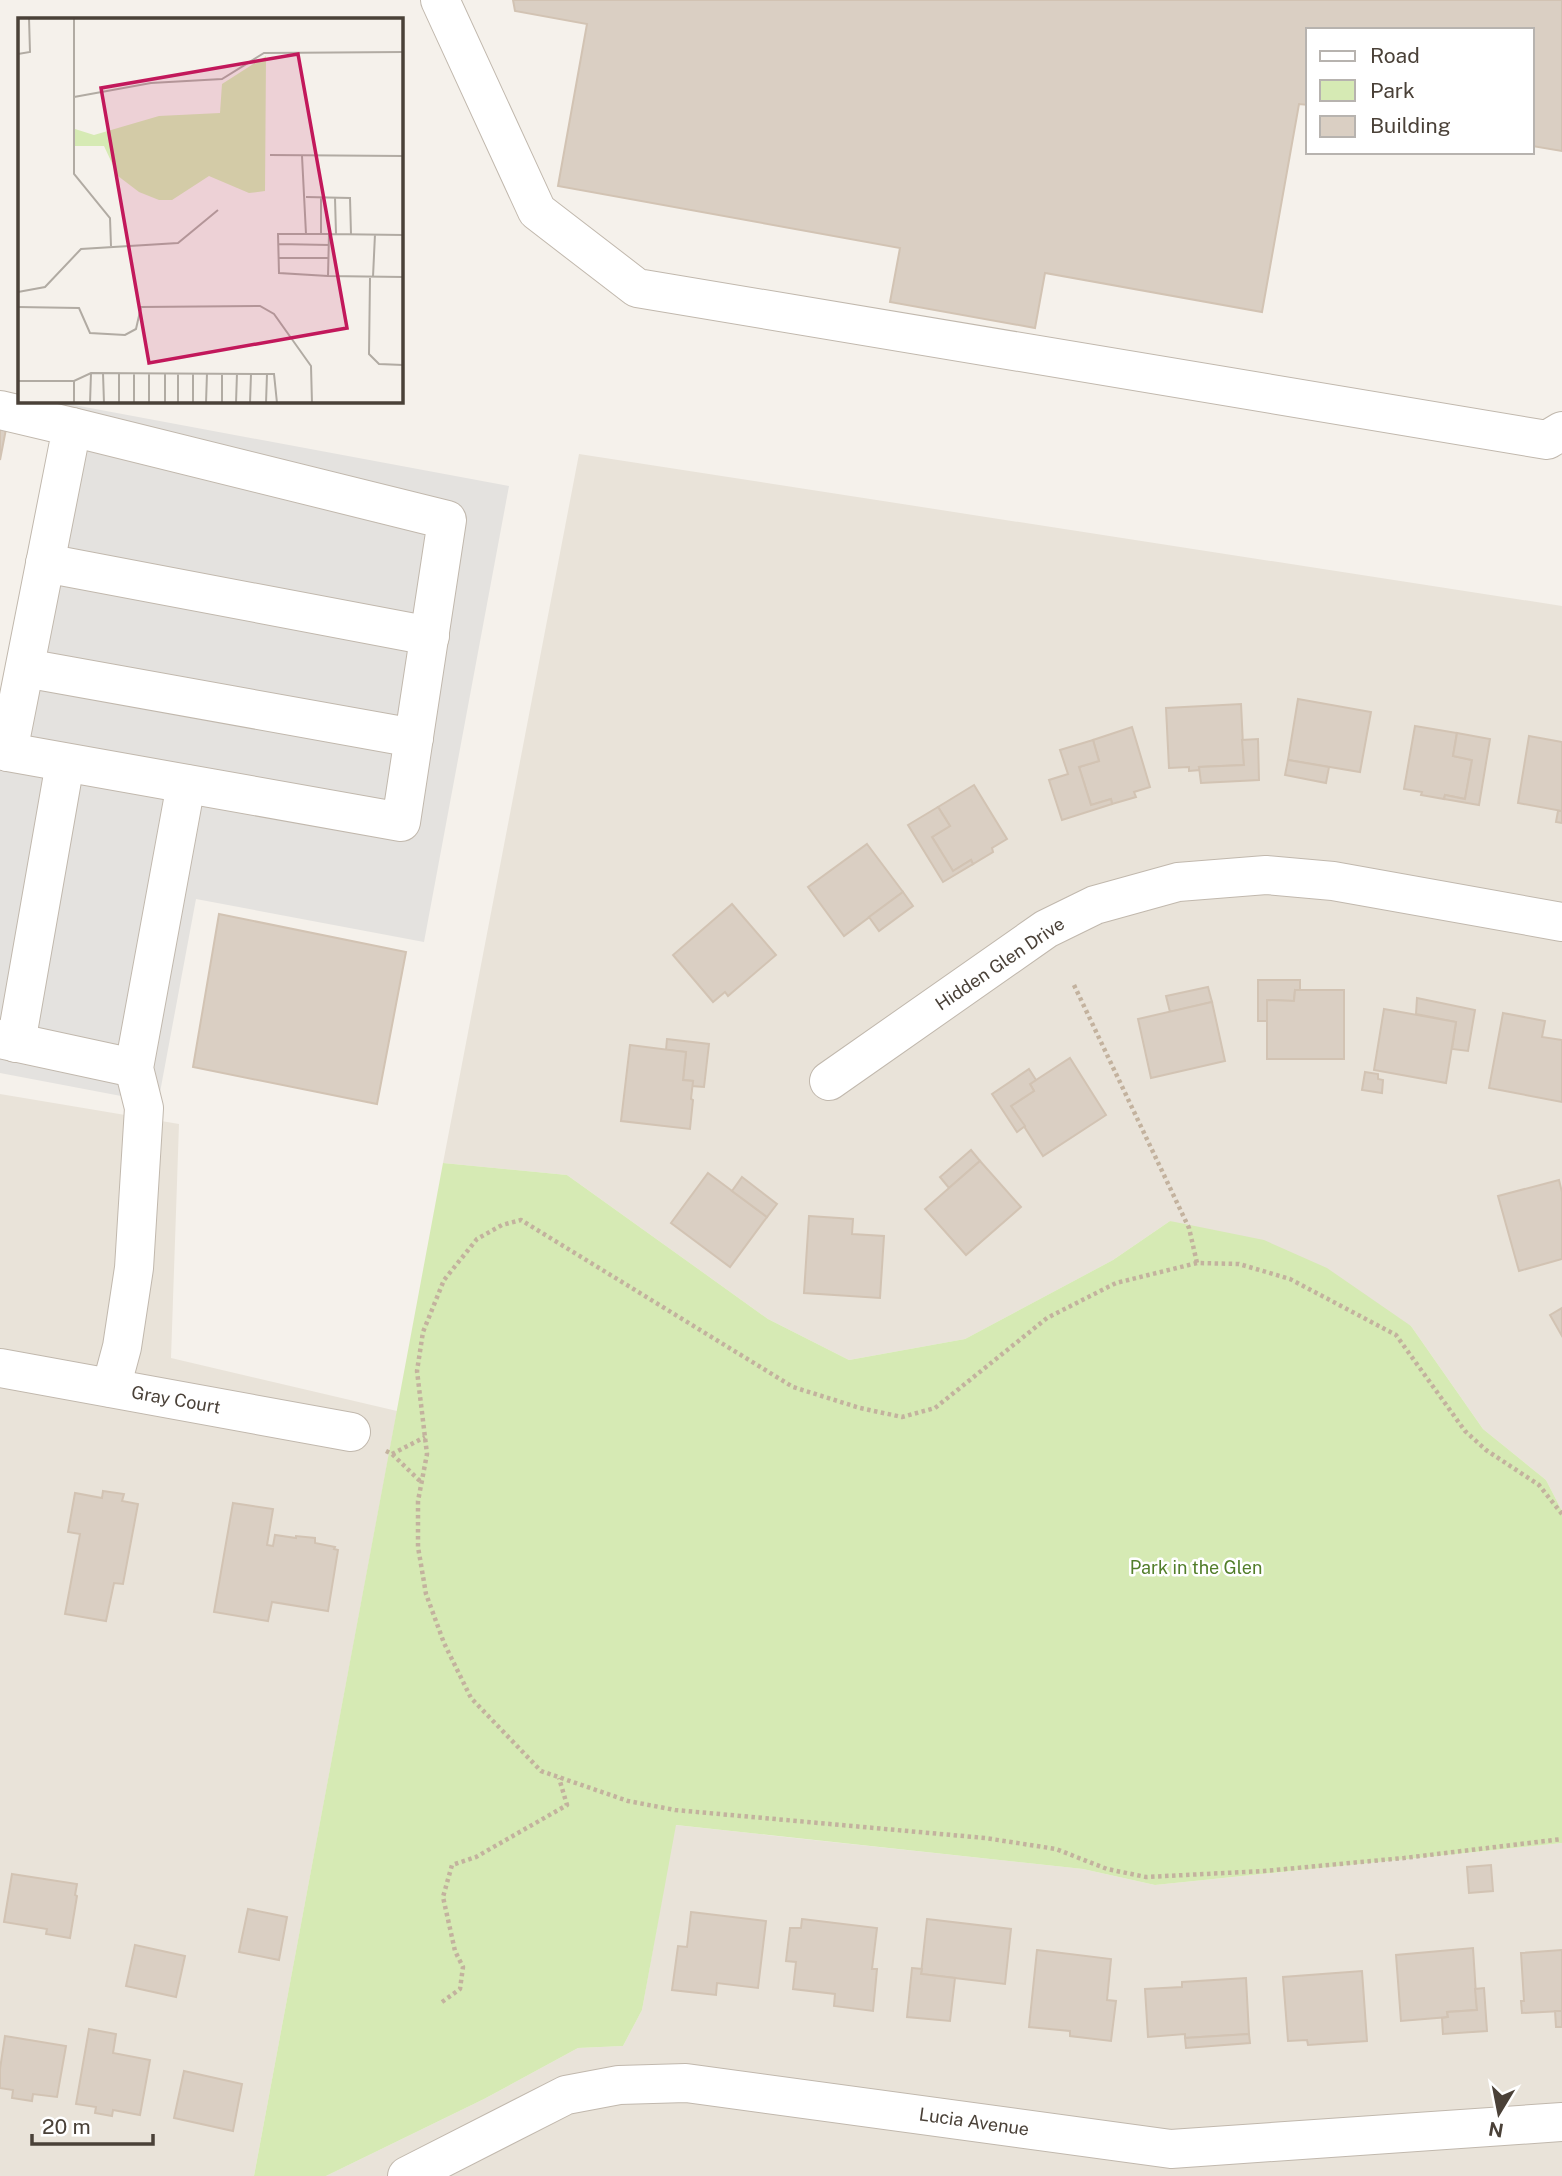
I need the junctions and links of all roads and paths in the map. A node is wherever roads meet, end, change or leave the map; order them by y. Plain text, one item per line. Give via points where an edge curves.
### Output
1 (440, 0) edge
2 (0, 410) edge
3 (72, 427) junction
4 (1562, 431) edge
5 (45, 564) junction
6 (430, 636) junction
7 (25, 668) junction
8 (414, 737) junction
9 (4, 751) edge
10 (65, 763) junction
11 (186, 784) junction
12 (1562, 922) edge
13 (1074, 985) dead end
14 (8, 1041) edge
15 (134, 1068) junction
16 (829, 1081) dead end
17 (1197, 1263) junction
18 (0, 1367) edge
19 (111, 1388) junction
20 (351, 1432) joint
21 (425, 1437) junction
22 (392, 1454) junction
23 (422, 1483) junction
24 (1562, 1514) edge
25 (559, 1777) junction
26 (1562, 1839) edge
27 (442, 2002) dead end
28 (1562, 2122) edge
29 (407, 2176) edge

1 - 4 street via 537,211 637,288 1547,440
2 - 3 street
3 - 5 street
3 - 6 street via 447,520
5 - 6 street
5 - 7 street
6 - 8 street
7 - 8 street
7 - 9 street
8 - 11 street via 401,822
9 - 10 street
10 - 11 street
10 - 14 street
11 - 15 street
12 - 16 street, Hidden Glen Drive via 1333,881 1266,875 1178,882 1095,905 1046,929
13 - 17 path via 1189,1228
14 - 15 street
15 - 19 street via 144,1108 134,1268
17 - 21 path via 1116,1283 1046,1318 935,1409 902,1417 793,1387 521,1220 477,1239 444,1280 422,1332 417,1371
17 - 24 path via 1240,1264 1290,1279 1396,1335 1465,1431 1539,1485
18 - 19 street, Gray Court
19 - 20 street, Gray Court
20 - 22 path
21 - 22 path
21 - 23 path
22 - 23 path
23 - 25 path via 418,1547 426,1594 444,1643 471,1698 541,1770
25 - 26 path via 628,1801 675,1810 985,1838 1056,1849 1107,1869 1146,1877 1391,1860
25 - 27 path via 567,1805 476,1857 452,1865 443,1897 463,1967 460,1989
28 - 29 street, Lucia Avenue via 1171,2149 685,2083 619,2085 566,2095

